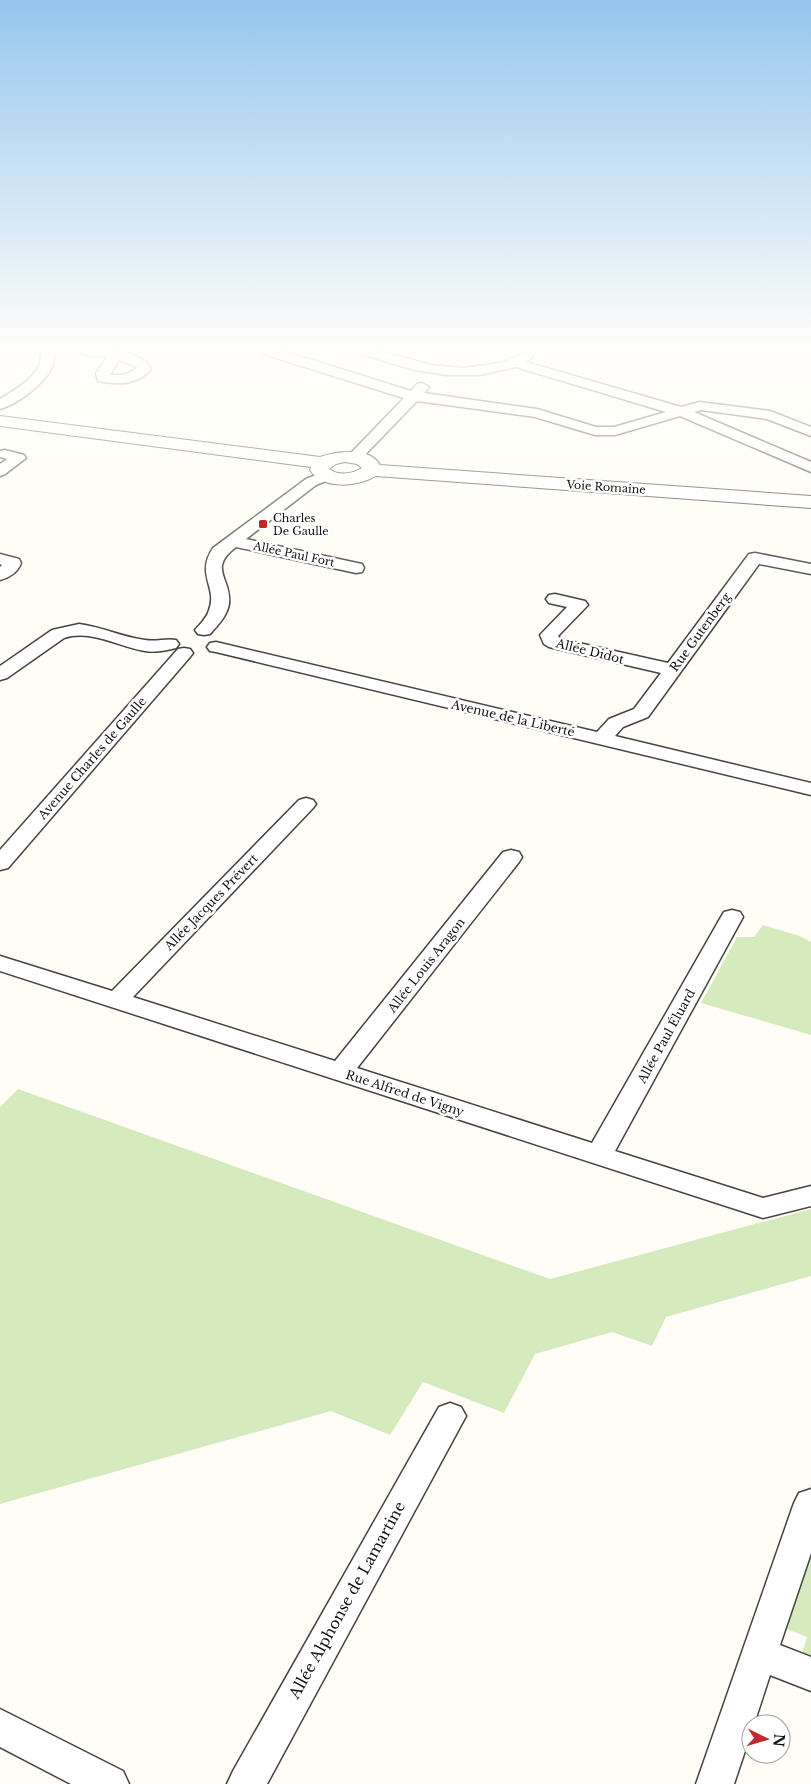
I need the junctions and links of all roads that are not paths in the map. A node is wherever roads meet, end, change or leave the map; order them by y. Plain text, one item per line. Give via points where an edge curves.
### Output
1 (89, 434) edge
2 (377, 434) edge
3 (734, 434) edge
4 (5, 454) dead end
5 (354, 458) junction
6 (811, 467) edge
7 (324, 469) junction
8 (372, 470) junction
9 (0, 471) edge
10 (811, 502) edge
11 (232, 541) junction
12 (0, 559) edge
13 (356, 568) dead end
14 (811, 569) edge
15 (0, 574) edge
16 (555, 599) dead end
17 (186, 638) junction
18 (216, 646) junction
19 (672, 670) junction
20 (0, 674) edge
21 (602, 739) junction
22 (811, 789) edge
23 (306, 804) dead end
24 (512, 857) dead end
25 (0, 863) edge
26 (732, 917) dead end
27 (0, 963) edge
28 (116, 1001) junction
29 (340, 1072) junction
30 (599, 1155) junction
31 (811, 1196) edge
32 (450, 1416) dead end
33 (810, 1509) edge
34 (760, 1654) junction
35 (811, 1674) edge
36 (0, 1727) edge
37 (110, 1784) edge
38 (246, 1784) edge
39 (715, 1784) edge

1 - 7 street, Voie Romaine
2 - 5 street
3 - 6 street
4 - 9 street via 19,458
5 - 7 street, Voie Romaine via 336,458
5 - 8 street, Voie Romaine via 367,461
7 - 8 street, Voie Romaine via 352,478
7 - 11 street, Avenue Charles de Gaulle
8 - 10 street, Voie Romaine
11 - 13 street, Allée Paul Fort
11 - 17 street, Avenue Charles de Gaulle via 218,552 213,562 220,606 214,618
12 - 15 street via 13,563
14 - 19 street, Rue Gutenberg via 755,558
16 - 19 street, Allée Didot via 579,604 549,635 550,640
17 - 18 street via 201,652
17 - 18 street via 218,636
17 - 20 street via 148,646 88,631 66,631
17 - 25 street, Avenue Charles de Gaulle
18 - 21 street, Avenue de la Liberté
19 - 21 street, Rue Gutenberg via 641,713 616,722
21 - 22 street, Avenue de la Liberté
23 - 28 street, Allée Jacques Prévert
24 - 29 street, Allée Louis Aragon
26 - 30 street, Allée Paul Éluard
27 - 28 street, Rue Alfred de Vigny
28 - 29 street, Rue Alfred de Vigny
29 - 30 street, Rue Alfred de Vigny
30 - 31 street, Rue Alfred de Vigny via 763,1208
32 - 38 street, Allée Alphonse de Lamartine
33 - 34 street
34 - 35 street
34 - 39 street
36 - 37 street

